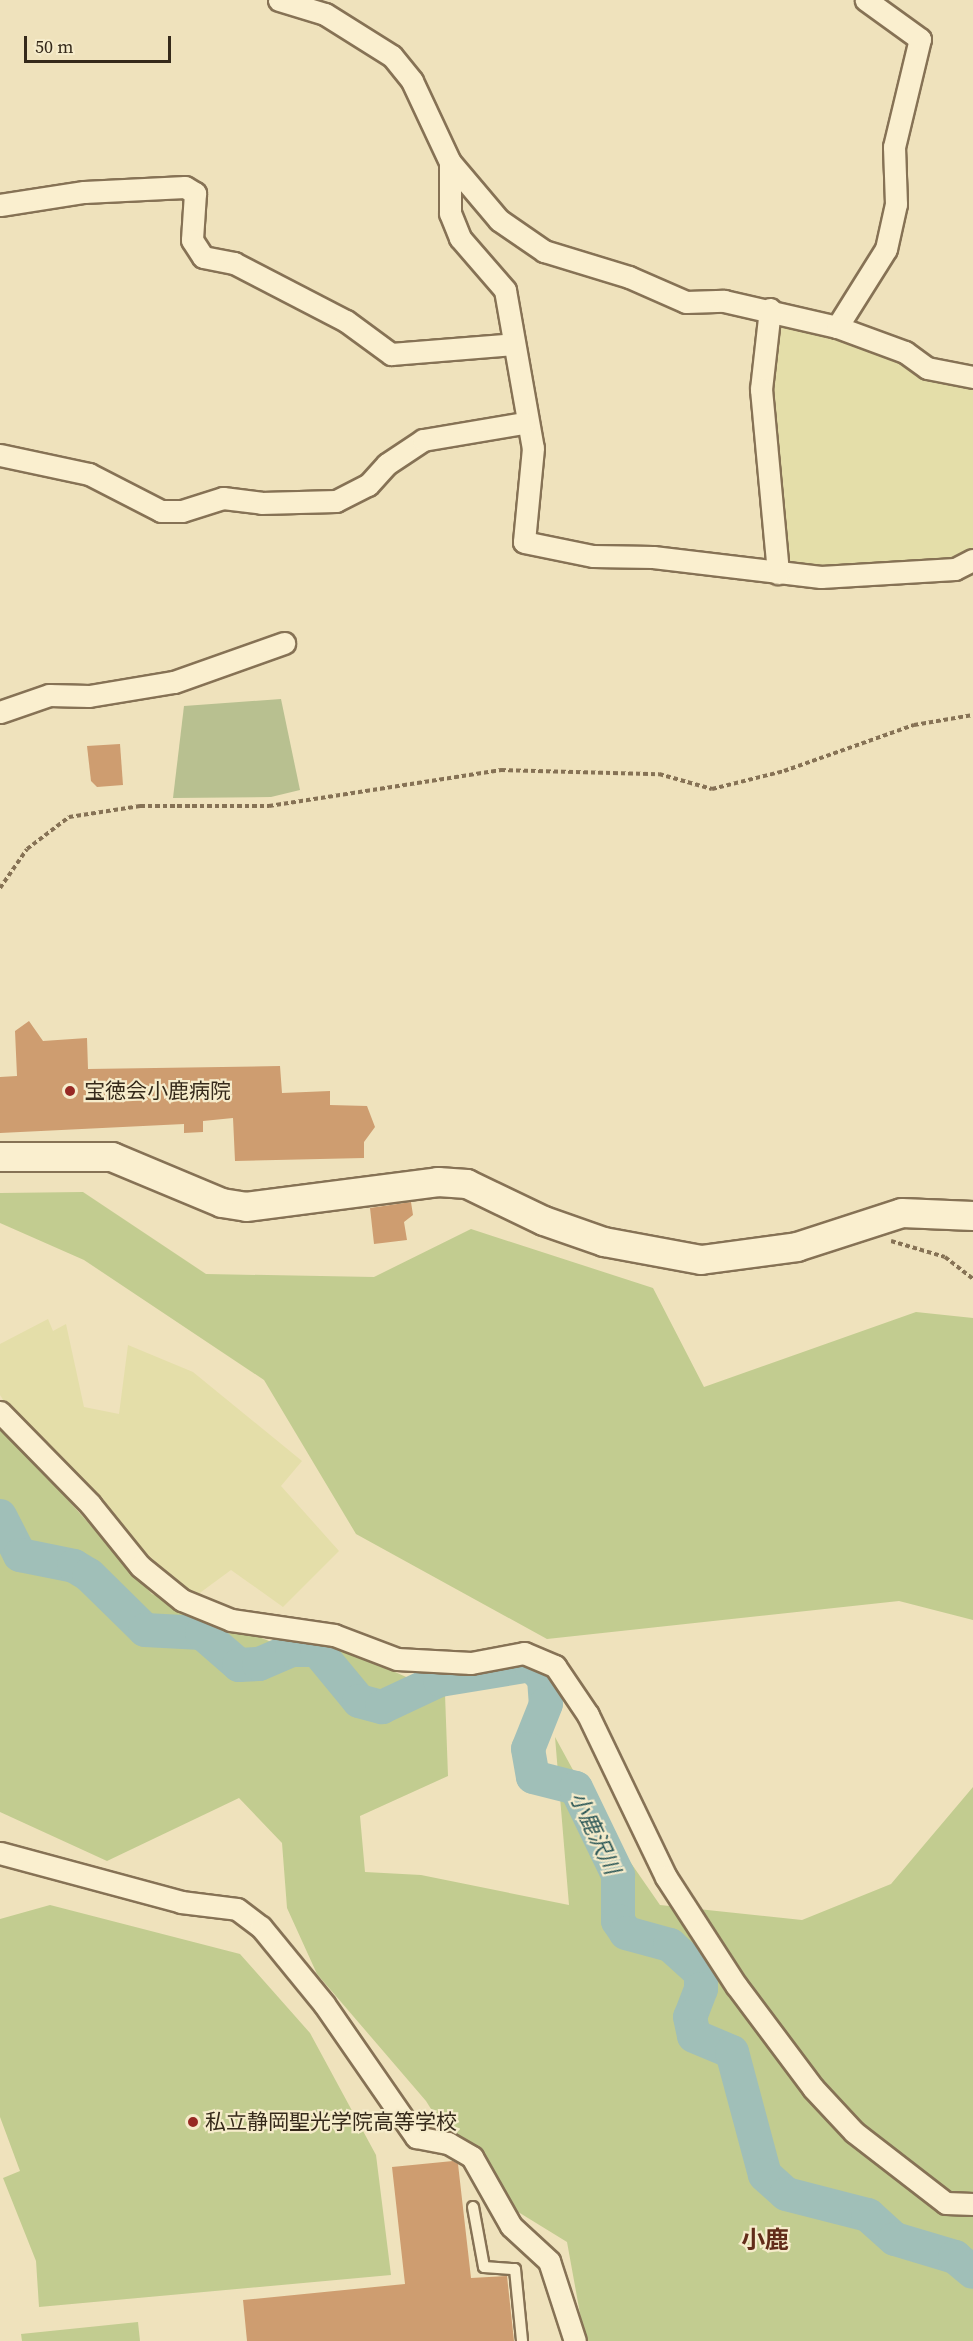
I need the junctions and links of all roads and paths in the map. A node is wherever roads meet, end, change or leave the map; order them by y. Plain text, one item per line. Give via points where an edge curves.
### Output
1 (279, 0) edge
2 (866, 0) edge
3 (450, 162) junction
4 (0, 205) edge
5 (770, 309) junction
6 (837, 327) junction
7 (514, 344) junction
8 (973, 377) edge
9 (524, 423) junction
10 (0, 455) edge
11 (973, 560) edge
12 (778, 573) junction
13 (284, 643) dead end
14 (0, 712) edge
15 (973, 716) edge
16 (0, 888) edge
17 (0, 1157) edge
18 (973, 1215) edge
19 (862, 1226) junction
20 (973, 1279) edge
21 (0, 1412) edge
22 (0, 1853) edge
23 (973, 2204) edge
24 (472, 2207) dead end
25 (522, 2341) edge
26 (575, 2341) edge

1 - 3 street via 325,14 392,56 412,81
2 - 6 street via 920,39 894,147 896,204 886,249
3 - 5 street via 499,220 544,251 630,277 686,302 724,300
3 - 7 street via 450,213 460,238 505,290
4 - 7 street via 84,192 185,186 195,192 192,240 203,257 244,268 346,321 392,354
5 - 6 street
5 - 12 street via 761,389
6 - 8 street via 905,352 927,368
7 - 9 street
9 - 10 street via 423,440 387,464 368,485 336,501 261,503 223,498 183,511 161,511 89,474
9 - 12 street via 533,448 533,478 524,542 593,556 653,557
11 - 12 street via 955,568 910,572 821,577
13 - 14 street via 174,682 89,696 49,695
15 - 16 path via 903,728 784,771 712,789 659,774 501,770 269,806 140,806 69,817 27,849
17 - 19 street via 112,1157 222,1203 246,1207 438,1182 467,1184 544,1221 604,1242 701,1260 797,1247
18 - 19 street via 902,1213
19 - 20 path via 882,1239 945,1257
21 - 23 street via 90,1504 141,1566 182,1600 231,1620 334,1635 397,1659 471,1663 524,1653 555,1666 588,1714 666,1877 736,1985 813,2088 854,2132 946,2203
22 - 26 street via 181,1902 237,1909 261,1927 324,2004 416,2137 448,2144 472,2157 511,2226 549,2261
24 - 25 lane via 484,2267 515,2269

